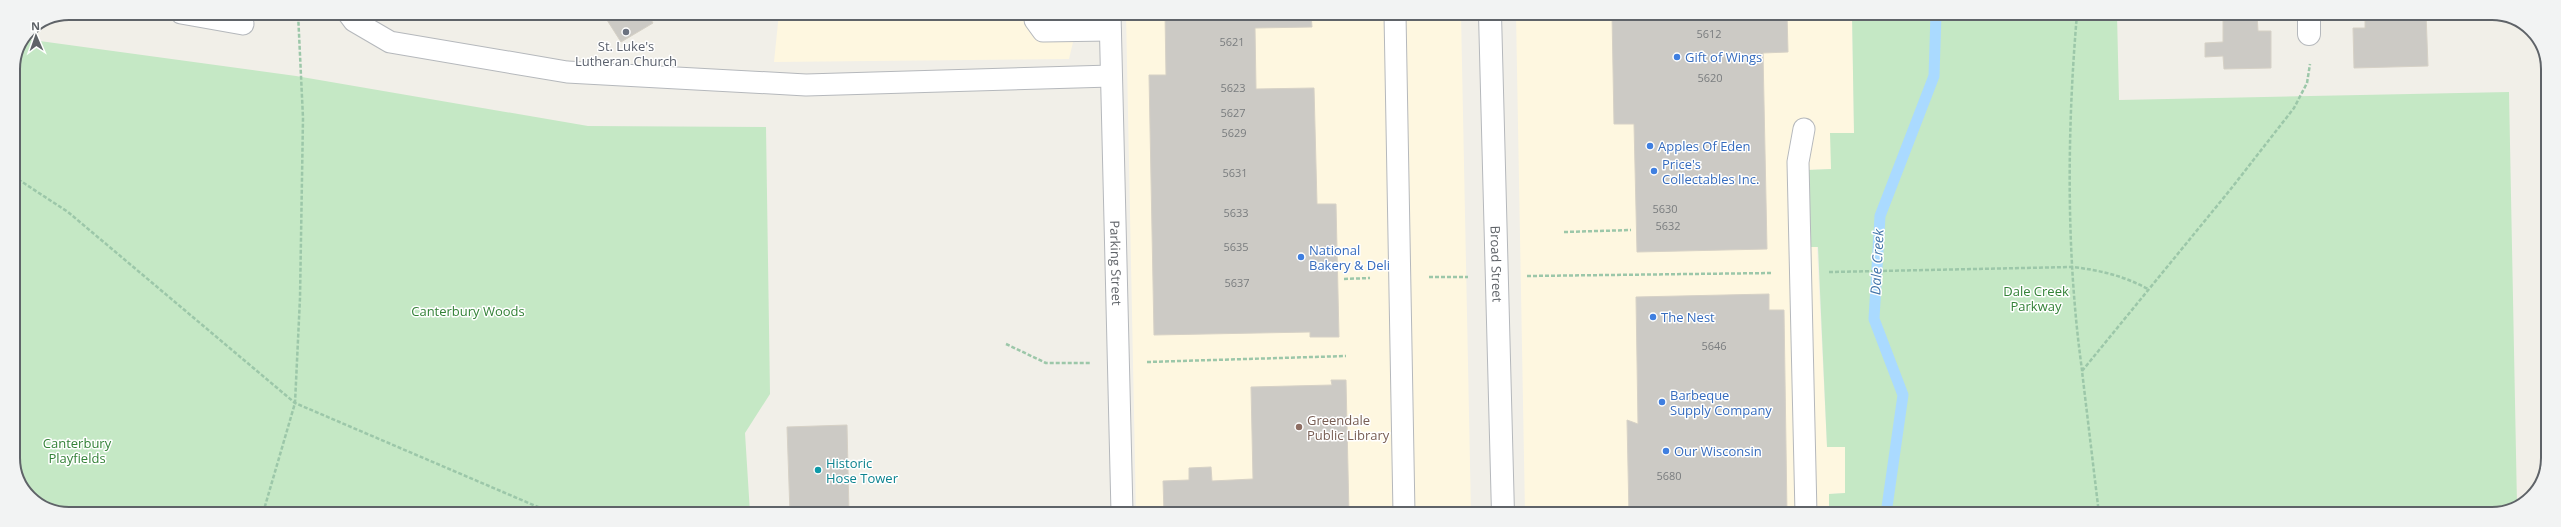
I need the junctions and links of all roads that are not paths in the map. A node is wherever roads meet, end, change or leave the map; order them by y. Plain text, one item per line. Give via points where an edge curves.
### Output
1 (220, 20) edge
2 (353, 20) edge
3 (1035, 20) edge
4 (1395, 20) edge
5 (1490, 20) edge
6 (1110, 22) edge
7 (243, 24) dead end
8 (1111, 76) junction
9 (1804, 129) dead end
10 (1122, 507) edge
11 (1404, 507) edge
12 (1503, 507) edge
13 (1806, 507) edge

1 - 7 lane
2 - 8 lane via 390,42 567,72 806,85
3 - 6 lane via 1043,31
4 - 11 lane
5 - 12 street, Broad Street
6 - 8 lane, Parking Street
8 - 10 lane, Parking Street
9 - 13 lane via 1798,162

